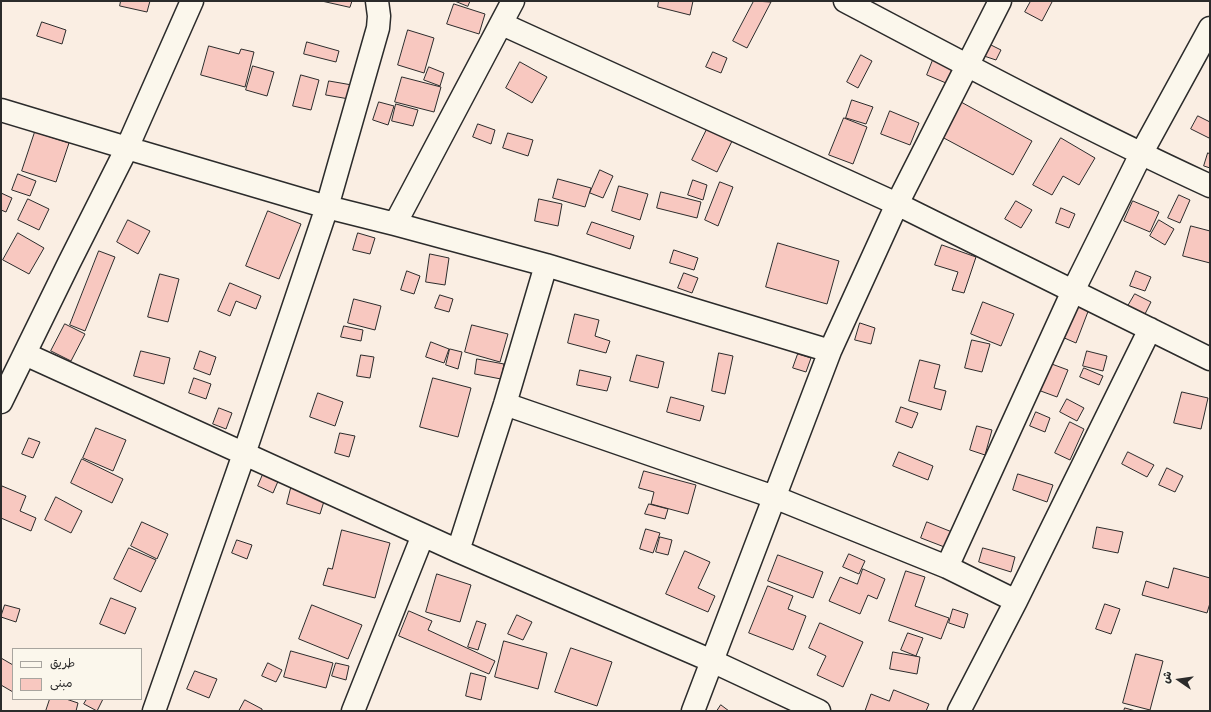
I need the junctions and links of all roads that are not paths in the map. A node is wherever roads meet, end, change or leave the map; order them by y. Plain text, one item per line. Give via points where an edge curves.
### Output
1 (192, 1) edge
2 (377, 1) edge
3 (513, 1) edge
4 (845, 1) edge
5 (1000, 1) edge
6 (502, 24) junction
7 (1210, 28) edge
8 (968, 66) junction
9 (1, 110) edge
10 (127, 148) junction
11 (1141, 154) junction
12 (1210, 186) edge
13 (897, 204) junction
14 (327, 207) junction
15 (395, 224) junction
16 (546, 265) junction
17 (1073, 291) junction
18 (1150, 329) junction
19 (830, 351) junction
20 (25, 354) junction
21 (1210, 359) edge
22 (1, 402) edge
23 (504, 404) junction
24 (244, 454) junction
25 (774, 497) junction
26 (423, 535) junction
27 (458, 551) junction
28 (947, 567) junction
29 (1016, 601) junction
30 (712, 661) junction
31 (154, 711) edge
32 (353, 711) edge
33 (693, 711) edge
34 (819, 711) edge
35 (959, 711) edge

1 - 10 street
2 - 14 street via 378,28
3 - 6 street
4 - 8 street
5 - 8 street
6 - 13 street
6 - 15 street
7 - 11 street
8 - 11 street
8 - 13 street
9 - 10 street
10 - 14 street
10 - 20 street
11 - 12 street
11 - 17 street
13 - 17 street
13 - 19 street
14 - 15 street
14 - 24 street
15 - 16 street
16 - 19 street
16 - 23 street
17 - 18 street
17 - 28 street
18 - 21 street
18 - 29 street
19 - 25 street
20 - 22 street
20 - 24 street
23 - 25 street
23 - 27 street
24 - 26 street
24 - 31 street
25 - 28 street
25 - 30 street
26 - 27 street
26 - 32 street
27 - 30 street
28 - 29 street
29 - 35 street
30 - 33 street
30 - 34 street

